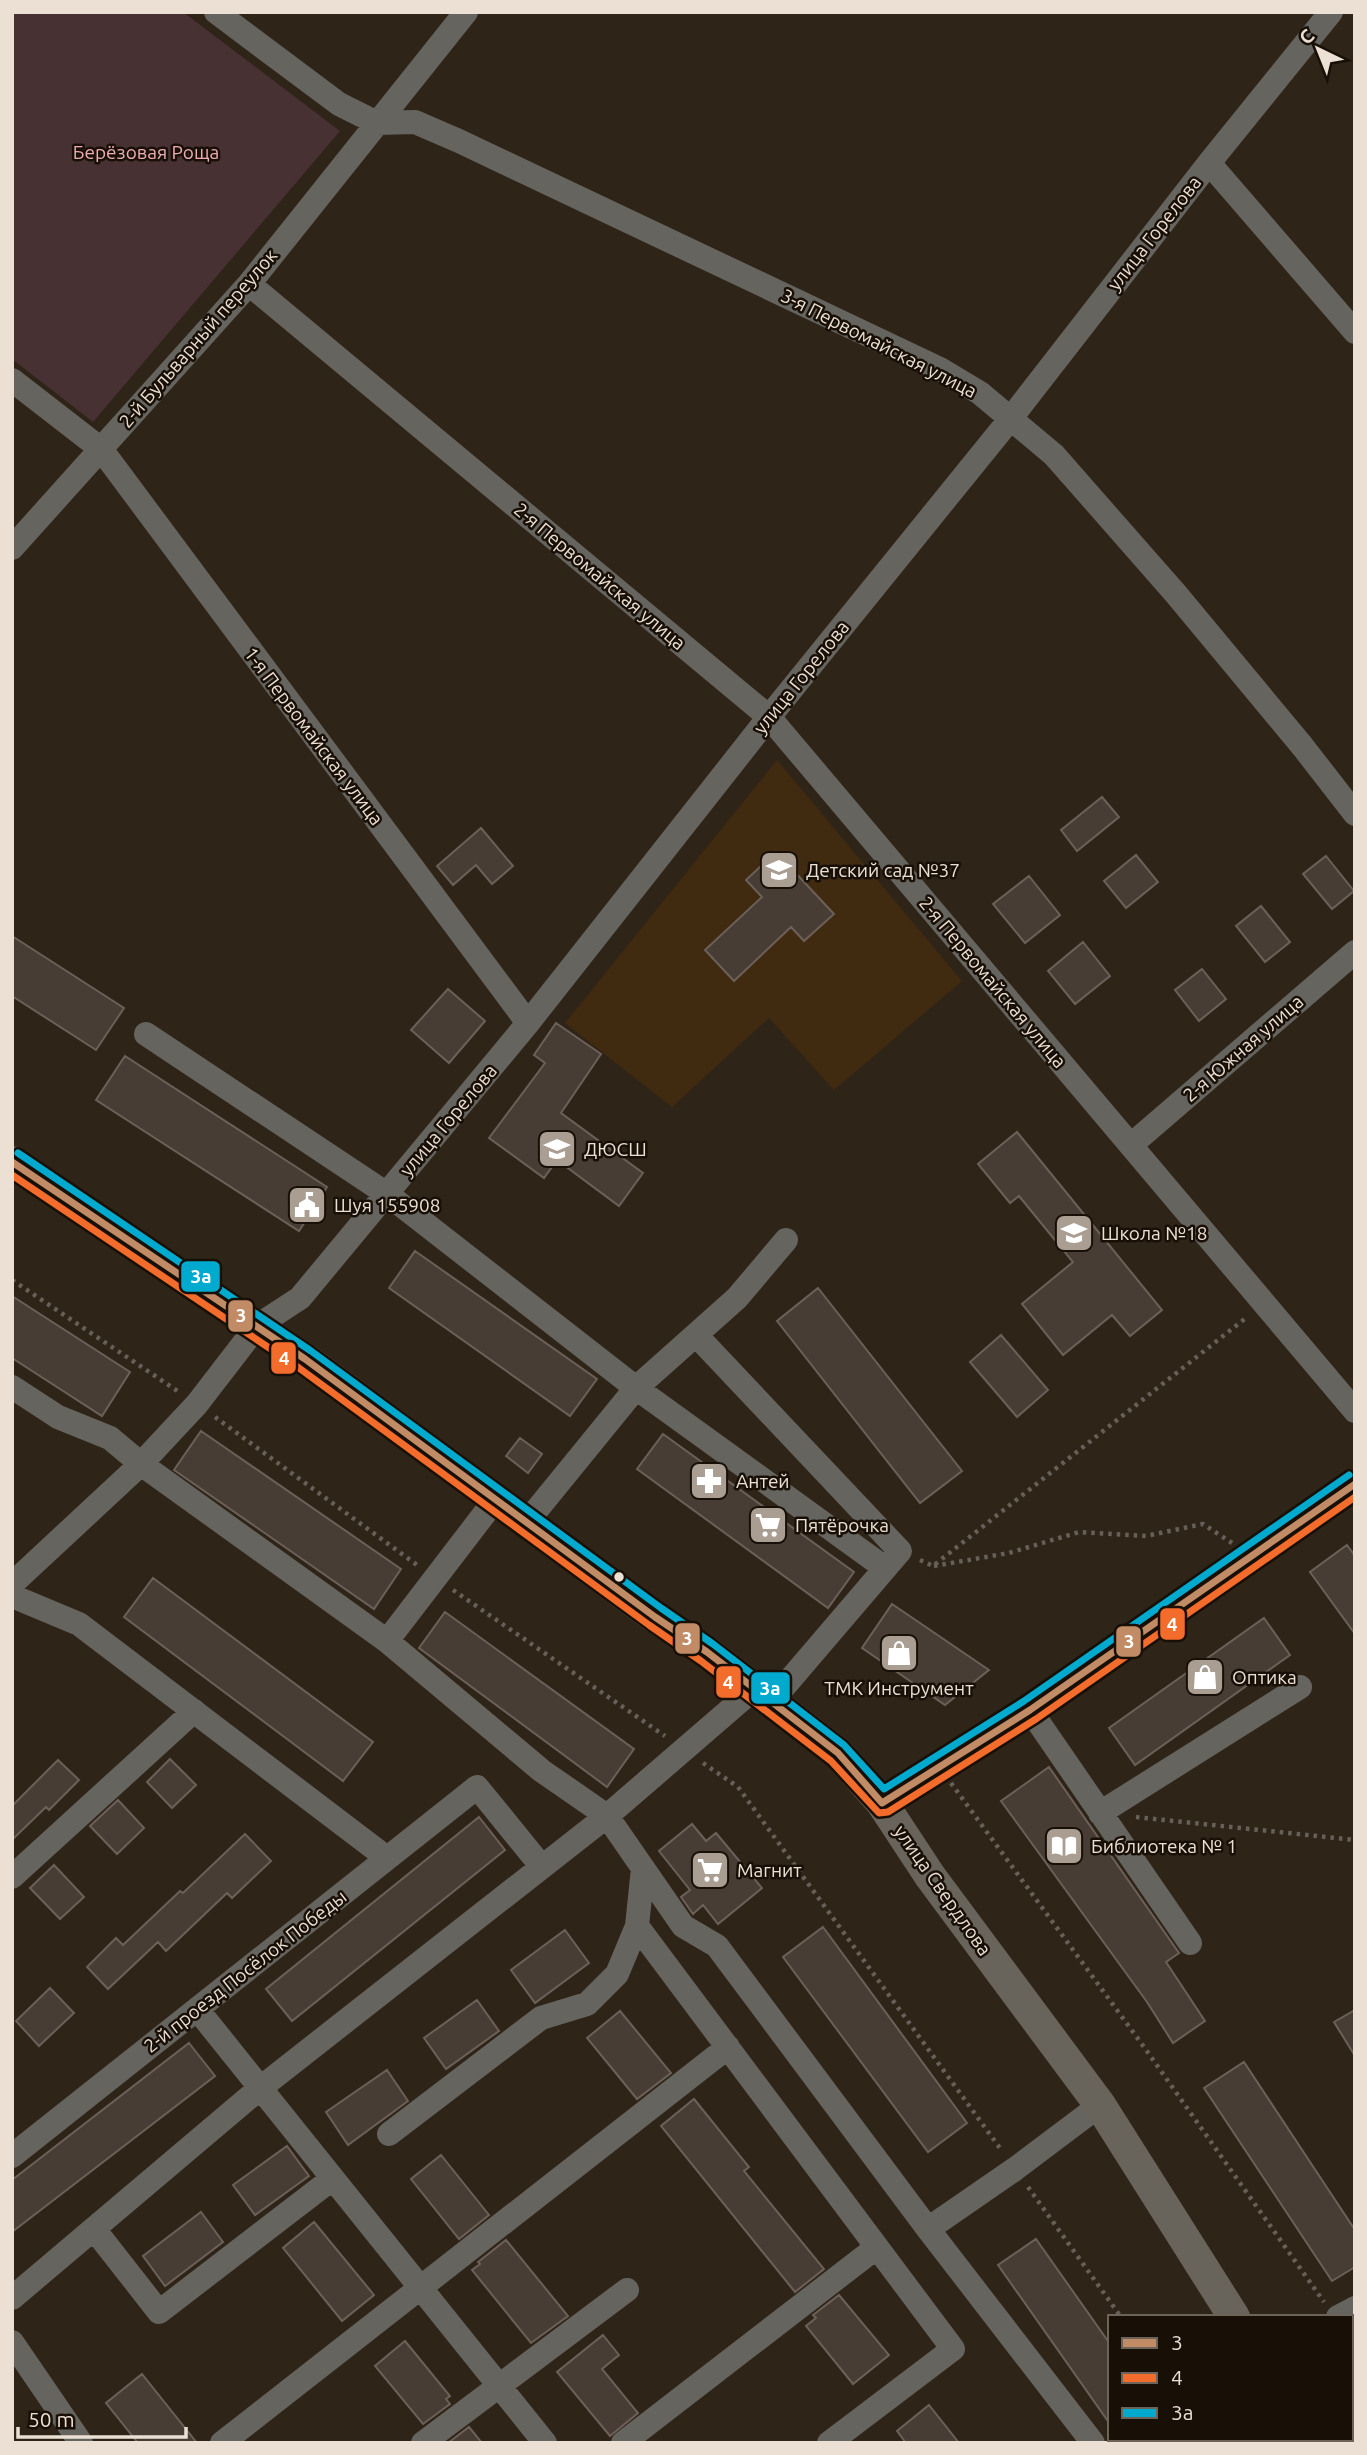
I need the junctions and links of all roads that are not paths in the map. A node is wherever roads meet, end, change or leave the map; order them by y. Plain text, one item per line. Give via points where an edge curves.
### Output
1 (216, 12) edge
2 (467, 12) edge
3 (1331, 12) edge
4 (377, 123) junction
5 (1209, 163) junction
6 (249, 284) junction
7 (1355, 332) edge
8 (12, 380) edge
9 (1011, 418) junction
10 (101, 449) junction
11 (12, 548) edge
12 (769, 717) junction
13 (1355, 814) edge
14 (1355, 952) edge
15 (528, 1023) junction
16 (146, 1034) dead end
17 (1131, 1145) junction
18 (12, 1161) edge
19 (387, 1194) junction
20 (786, 1240) dead end
21 (257, 1326) junction
22 (696, 1335) junction
23 (12, 1387) edge
24 (636, 1388) junction
25 (1355, 1411) edge
26 (141, 1464) junction
27 (1355, 1484) edge
28 (495, 1500) junction
29 (526, 1523) junction
30 (893, 1560) junction
31 (12, 1584) edge
32 (12, 1596) edge
33 (387, 1641) junction
34 (1300, 1688) dead end
35 (762, 1695) junction
36 (194, 1710) junction
37 (1030, 1710) junction
38 (882, 1803) junction
39 (1100, 1813) junction
40 (607, 1816) junction
41 (387, 1858) junction
42 (542, 1867) junction
43 (643, 1868) junction
44 (12, 1877) edge
45 (637, 1926) junction
46 (1191, 1943) dead end
47 (197, 2009) junction
48 (728, 2047) junction
49 (259, 2089) junction
50 (1100, 2105) junction
51 (389, 2134) dead end
52 (12, 2156) edge
53 (332, 2179) junction
54 (928, 2228) junction
55 (94, 2229) junction
56 (877, 2246) junction
57 (626, 2290) dead end
58 (12, 2298) edge
59 (1355, 2308) edge
60 (1334, 2314) edge
61 (1233, 2315) edge
62 (12, 2342) edge
63 (499, 2385) junction
64 (81, 2443) edge
65 (222, 2443) edge
66 (423, 2443) edge
67 (545, 2443) edge
68 (623, 2443) edge
69 (829, 2443) edge
70 (1093, 2443) edge

1 - 4 street via 339,104
2 - 4 street, 2-й Бульварный переулок
3 - 5 street, улица Горелова
4 - 6 street, 2-й Бульварный переулок
4 - 9 street, 3-я Первомайская улица via 415,122 459,141 940,369
5 - 7 street
5 - 9 street, улица Горелова
6 - 10 street, 2-й Бульварный переулок
6 - 12 street, 2-я Первомайская улица
8 - 10 street, 1-я Первомайская улица
9 - 12 street, улица Горелова
9 - 13 street, 3-я Первомайская улица via 1054,455 1168,584
10 - 11 street, 2-й Бульварный переулок
10 - 15 street, 1-я Первомайская улица
12 - 15 street, улица Горелова
12 - 17 street, 2-я Первомайская улица
14 - 17 street, 2-я Южная улица
15 - 19 street, улица Горелова
16 - 19 street
17 - 25 street, 2-я Первомайская улица
18 - 21 main road, улица Свердлова
19 - 21 street, улица Горелова via 300,1298
19 - 24 street
20 - 22 street via 737,1298
21 - 26 street, улица Горелова via 197,1404
21 - 28 main road, улица Свердлова
22 - 24 street
22 - 30 street
23 - 26 street via 58,1417 110,1438
24 - 29 street
24 - 30 street
26 - 31 street, улица Горелова
26 - 33 street
27 - 37 street
28 - 29 main road, улица Свердлова
28 - 33 street
29 - 35 main road, улица Свердлова
30 - 35 street
32 - 36 street via 79,1625
33 - 40 street via 542,1771
34 - 39 street
35 - 38 main road, улица Свердлова via 838,1752
35 - 40 street via 685,1750
36 - 41 street
36 - 44 street
37 - 38 street
37 - 39 street
38 - 50 main road, улица Свердлова via 930,1876
39 - 46 street
40 - 42 street
40 - 43 street
41 - 42 street, 2-й проезд Посёлок Победы via 477,1787
41 - 47 street, 2-й проезд Посёлок Победы
42 - 49 street
43 - 45 street
43 - 54 street via 683,1926 717,1946
45 - 48 street
45 - 51 street via 617,1974 587,2004 541,2018
47 - 49 street
47 - 52 street, 2-й проезд Посёлок Победы
48 - 56 street
48 - 65 street
49 - 53 street
49 - 55 street
50 - 54 street
50 - 61 main road, улица Свердлова
53 - 55 street via 159,2312
53 - 63 street
54 - 70 street
55 - 58 street
56 - 68 street
56 - 69 street via 953,2349
57 - 63 street
59 - 60 street
62 - 64 street
63 - 66 street
63 - 67 street

